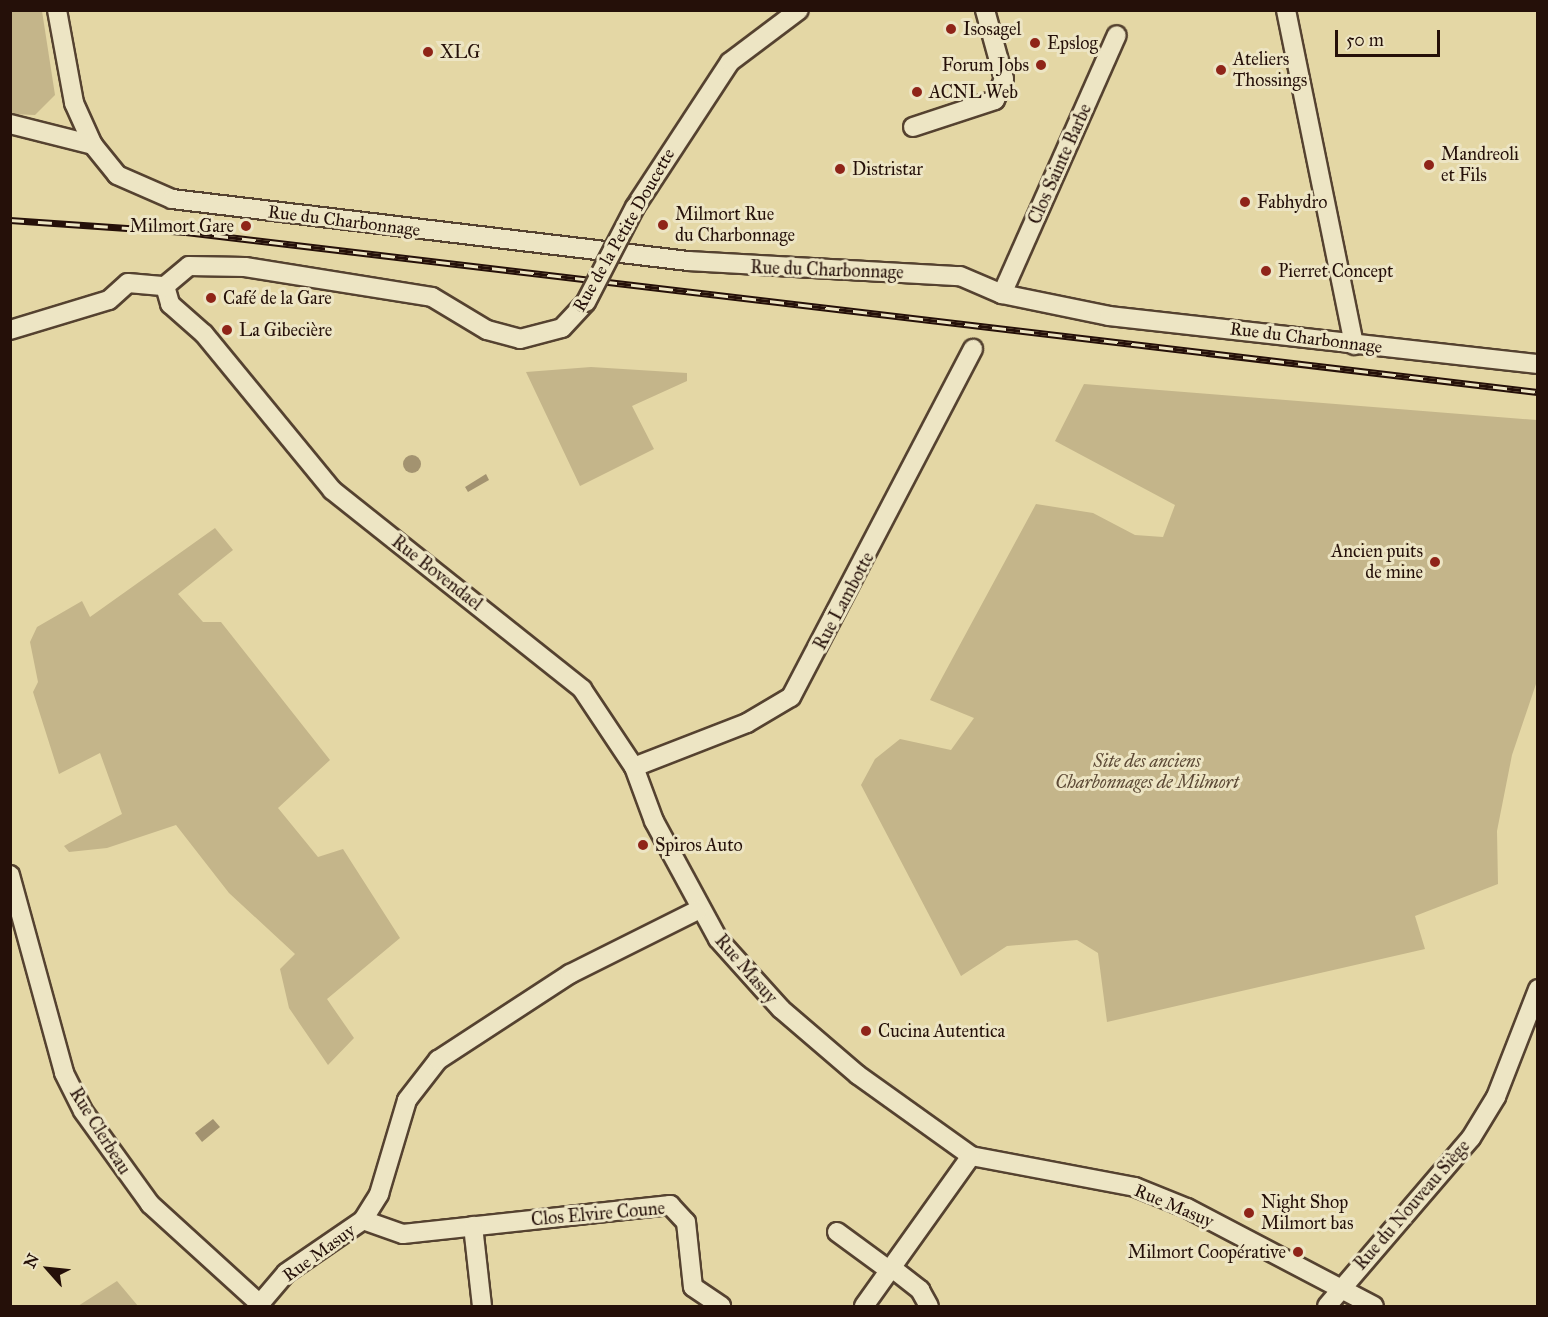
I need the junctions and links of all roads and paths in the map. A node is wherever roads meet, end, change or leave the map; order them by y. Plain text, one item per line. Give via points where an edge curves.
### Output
1 (57, 10) edge
2 (800, 10) edge
3 (985, 10) edge
4 (1286, 10) edge
5 (1117, 35) dead end
6 (10, 124) edge
7 (913, 127) dead end
8 (93, 145) junction
9 (165, 286) junction
10 (1002, 294) junction
11 (10, 330) edge
12 (1354, 345) junction
13 (973, 350) dead end
14 (1538, 364) edge
15 (634, 767) junction
16 (10, 875) edge
17 (698, 910) junction
18 (1538, 989) edge
19 (971, 1156) junction
20 (363, 1220) junction
21 (472, 1226) junction
22 (837, 1232) dead end
23 (891, 1270) junction
24 (1341, 1288) junction
25 (260, 1306) edge
26 (482, 1306) edge
27 (721, 1306) edge
28 (864, 1306) edge
29 (929, 1306) edge
30 (1327, 1306) edge
31 (1374, 1306) edge

1 - 8 street via 74,103
2 - 9 street, Rue de la Petite Doucette, bridge via 730,62 635,207 586,302 562,328 520,339 487,330 432,297 245,267 189,266
3 - 7 street via 1004,80 995,100
4 - 12 street
5 - 10 street, Clos Sainte Barbe
6 - 8 street
8 - 10 street, Rue du Charbonnage via 117,175 172,199 688,261 960,276
9 - 11 street via 128,283 109,300
9 - 15 street, Rue Bovendael via 170,304 204,334 316,474 582,689
10 - 12 street, Rue du Charbonnage via 1109,316
12 - 14 street, Rue du Charbonnage
13 - 15 street, Rue Lambotte via 791,696 747,723
15 - 17 street, Rue Bovendael
16 - 25 street, Rue Clerbeau via 64,1073 83,1111 150,1204
17 - 19 street, Rue Masuy via 781,1009 858,1075
17 - 20 street, Rue Masuy via 570,974 438,1060 404,1107 379,1194
18 - 24 street, Rue du Nouveau Siège via 1496,1097 1471,1138
19 - 23 street
19 - 24 street, Rue Masuy via 1135,1187
20 - 21 street, Clos Elvire Coune via 394,1234
20 - 25 street, Rue Masuy via 286,1273
21 - 26 street
21 - 27 street, Clos Elvire Coune via 670,1205 686,1222 693,1287
22 - 23 street
23 - 28 street
23 - 29 street via 920,1290
24 - 30 street, Rue du Nouveau Siège
24 - 31 street, Rue Masuy

